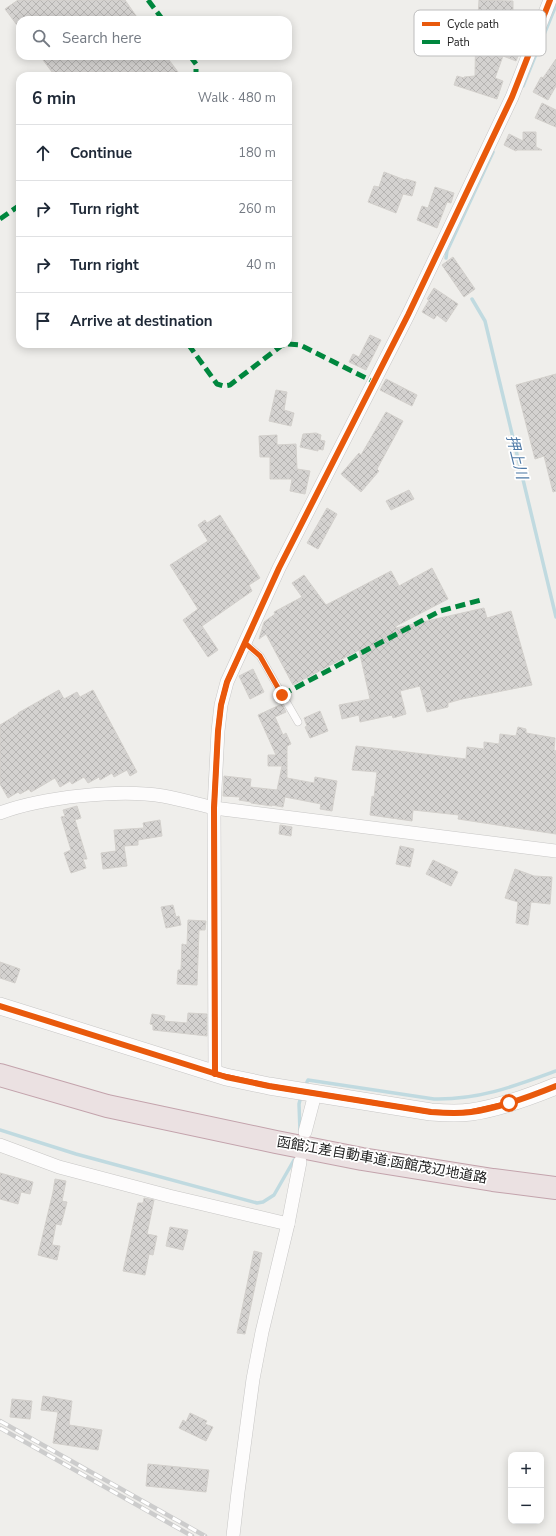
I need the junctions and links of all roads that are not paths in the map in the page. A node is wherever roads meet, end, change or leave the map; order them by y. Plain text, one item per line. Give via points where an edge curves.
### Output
1 (550, 0) edge
2 (546, 10) edge
3 (528, 56) edge
4 (245, 643) junction
5 (298, 722) dead end
6 (214, 808) junction
7 (0, 813) edge
8 (556, 851) edge
9 (0, 1006) edge
10 (0, 1063) edge
11 (215, 1074) junction
12 (0, 1075) edge
13 (556, 1086) edge
14 (315, 1094) junction
15 (209, 1128) junction
16 (305, 1132) dead end
17 (0, 1145) edge
18 (300, 1162) dead end
19 (556, 1188) edge
20 (288, 1224) junction
21 (233, 1536) edge

1 - 2 street
3 - 4 street via 512,97 398,335 279,568
4 - 5 lane via 260,656
4 - 6 street via 227,682 221,705
6 - 7 street via 162,796 122,793 72,797 26,805
6 - 8 street
6 - 11 street
9 - 11 street
10 - 15 highway, 函館江差自動車道;函館茂辺地道路
11 - 14 street
12 - 15 highway, 函館江差自動車道;函館茂辺地道路 via 107,1106
13 - 14 street via 509,1103 454,1113 431,1112
14 - 16 street
15 - 19 highway, 函館江差自動車道;函館茂辺地道路 via 362,1159
17 - 20 street via 59,1168
18 - 20 street
20 - 21 street via 253,1379

